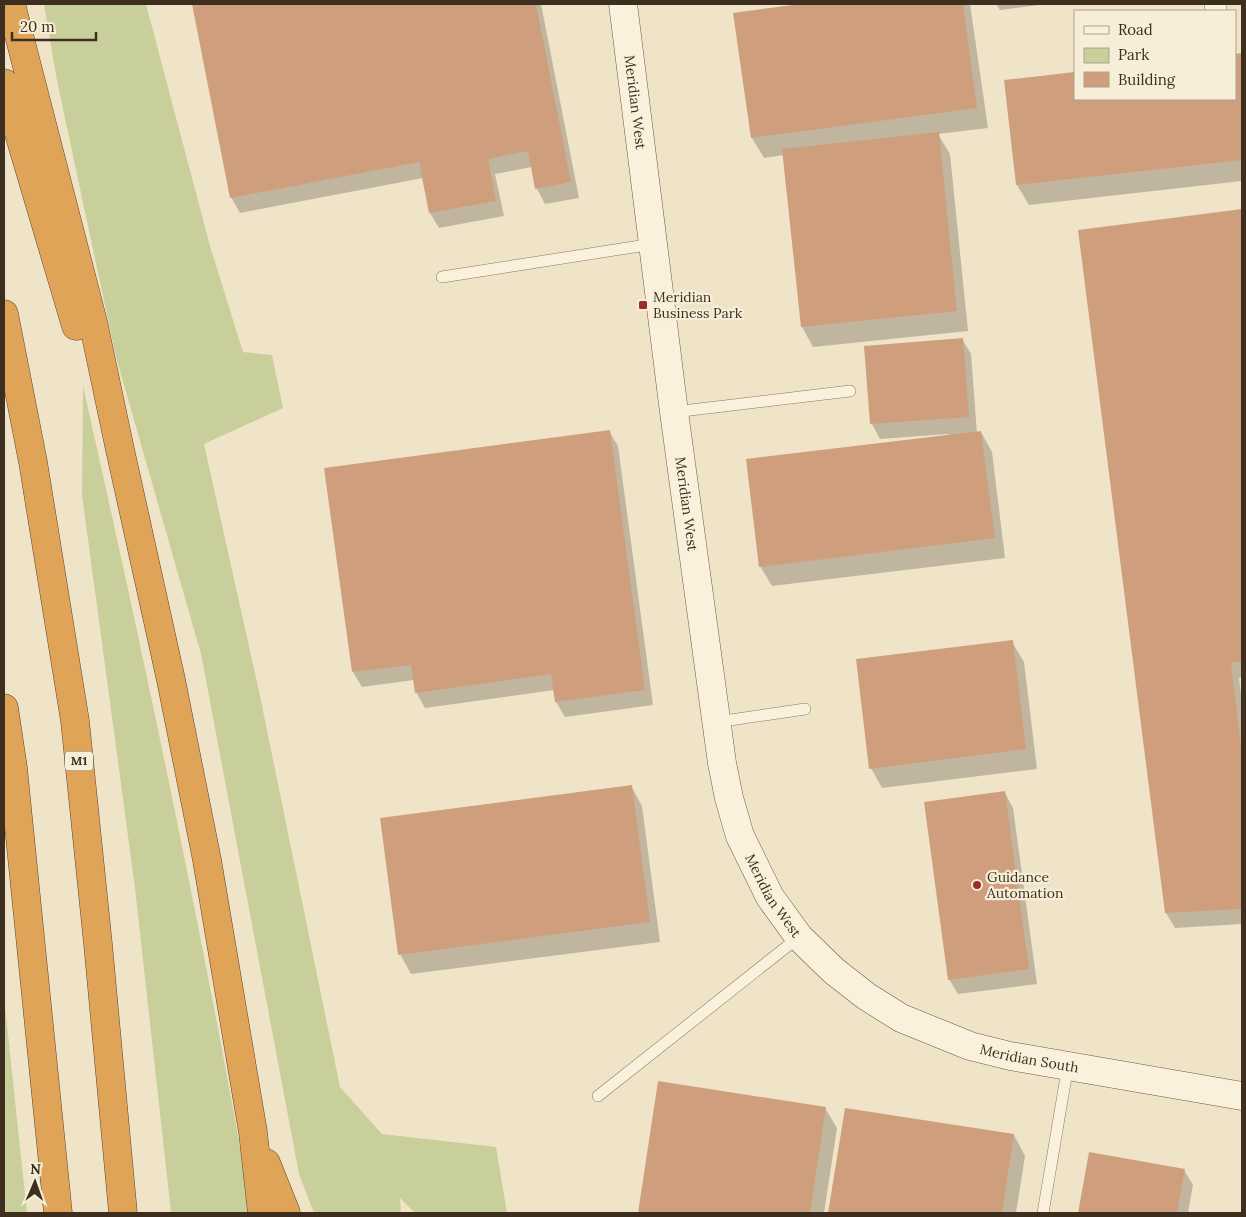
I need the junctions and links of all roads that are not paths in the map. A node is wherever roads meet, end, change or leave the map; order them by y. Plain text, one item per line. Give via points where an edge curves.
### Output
1 (11, 4) edge
2 (623, 4) edge
3 (4, 82) edge
4 (653, 244) junction
5 (442, 277) dead end
6 (4, 314) edge
7 (850, 392) dead end
8 (674, 412) junction
9 (118, 445) junction
10 (4, 708) edge
11 (805, 709) dead end
12 (717, 722) junction
13 (798, 937) junction
14 (834, 971) joint
15 (1068, 1065) junction
16 (598, 1096) dead end
17 (1242, 1096) edge
18 (253, 1132) junction
19 (58, 1213) edge
20 (123, 1213) edge
21 (262, 1213) edge
22 (286, 1213) edge
23 (1043, 1213) edge

1 - 9 highway via 93,322
2 - 4 street, Meridian West
3 - 9 highway via 75,324
4 - 5 lane
4 - 8 street, Meridian West
6 - 20 highway, M1 via 75,721
7 - 8 lane
8 - 12 street, Meridian West
9 - 18 highway via 207,860
10 - 19 highway via 13,768
11 - 12 lane
12 - 13 street, Meridian West via 724,772 740,836 770,897
13 - 14 street, Meridian West
13 - 16 lane
14 - 15 street, Meridian South via 901,1018 934,1033 1010,1056
15 - 17 street, Meridian South
15 - 23 lane
18 - 21 highway
18 - 22 highway

